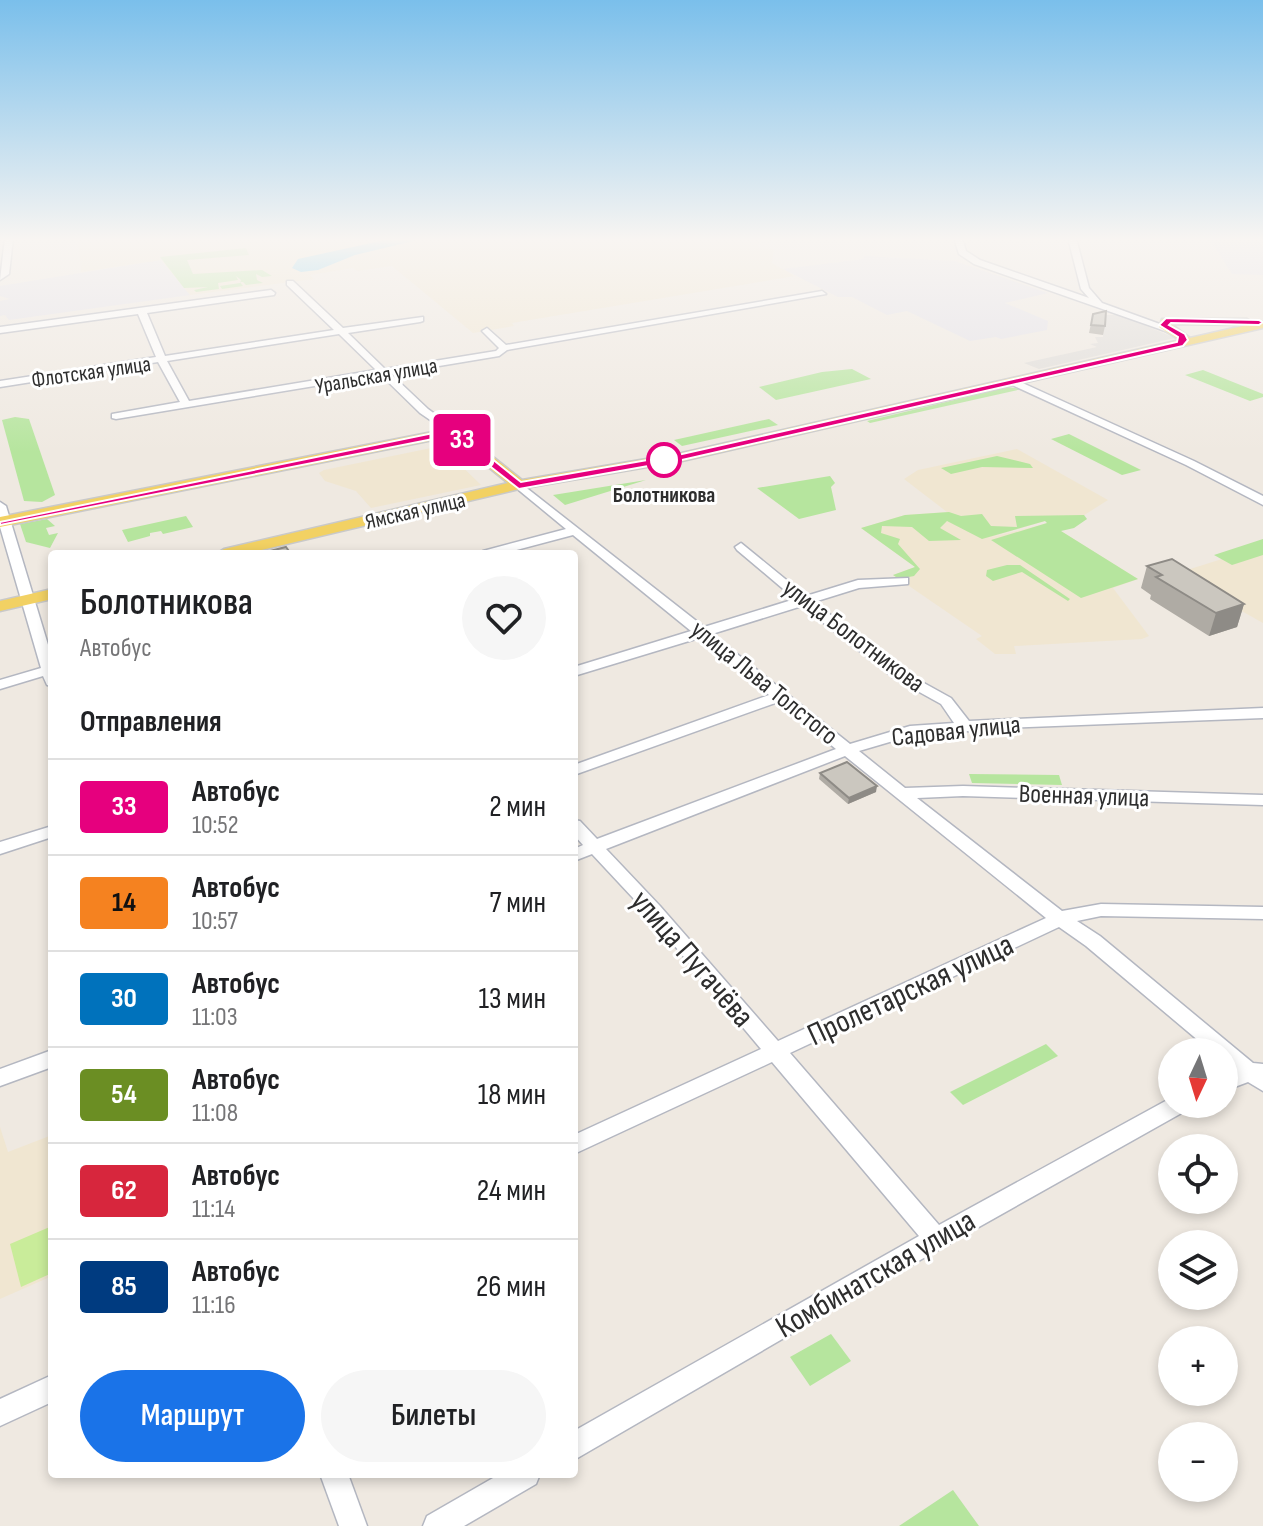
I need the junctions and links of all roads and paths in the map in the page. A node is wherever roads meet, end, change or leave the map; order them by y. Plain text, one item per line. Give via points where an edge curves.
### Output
1 (161, 309) edge
2 (317, 309) edge
3 (732, 309) edge
4 (1112, 309) edge
5 (1114, 309) edge
6 (142, 312) junction
7 (420, 319) dead end
8 (1185, 319) junction
9 (1207, 320) junction
10 (1263, 324) edge
11 (0, 330) edge
12 (487, 331) dead end
13 (1174, 331) junction
14 (340, 332) junction
15 (1220, 335) junction
16 (1180, 344) junction
17 (504, 348) junction
18 (162, 360) junction
19 (384, 373) junction
20 (1013, 382) junction
21 (0, 384) edge
22 (186, 405) junction
23 (116, 416) dead end
24 (458, 436) junction
25 (519, 485) junction
26 (1263, 501) edge
27 (2, 516) edge
28 (576, 530) junction
29 (741, 547) dead end
30 (241, 550) edge
31 (502, 550) edge
32 (903, 581) dead end
33 (48, 595) edge
34 (28, 599) junction
35 (803, 601) junction
36 (0, 606) edge
37 (702, 632) junction
38 (48, 664) edge
39 (578, 671) edge
40 (48, 675) edge
41 (0, 685) edge
42 (782, 695) junction
43 (1263, 713) edge
44 (964, 725) junction
45 (849, 749) junction
46 (578, 769) edge
47 (905, 793) junction
48 (1263, 800) edge
49 (578, 829) edge
50 (48, 832) edge
51 (595, 847) junction
52 (0, 848) edge
53 (578, 853) edge
54 (1263, 913) edge
55 (1063, 917) junction
56 (774, 1052) junction
57 (48, 1060) edge
58 (1258, 1075) edge
59 (0, 1078) edge
60 (1238, 1080) edge
61 (1158, 1116) edge
62 (578, 1143) edge
63 (936, 1238) junction
64 (48, 1390) edge
65 (0, 1413) edge
66 (578, 1444) edge
67 (335, 1478) edge
68 (519, 1478) edge
69 (353, 1526) edge
70 (437, 1526) edge

1 - 6 street
2 - 14 street, улица Льва Толстого
3 - 17 street, Уральская улица
4 - 13 street
5 - 8 street
6 - 11 street
6 - 18 street
7 - 14 street, Флотская улица
8 - 9 main road
8 - 13 main road via 1164,323
9 - 10 main road
9 - 15 main road via 1230,326 1232,330
10 - 15 main road, Ямская улица
12 - 17 street
13 - 15 main road
13 - 16 main road via 1184,338
14 - 18 street, Флотская улица
14 - 19 street, улица Льва Толстого
15 - 16 main road, Ямская улица
16 - 20 main road, Ямская улица
17 - 19 street, Уральская улица
18 - 21 street, Флотская улица
18 - 22 street
19 - 22 street, Уральская улица
19 - 24 street, улица Льва Толстого
20 - 25 main road, Ямская улица via 682,457
20 - 26 street
22 - 23 street, Уральская улица
24 - 25 main road, улица Льва Толстого
24 - 27 main road via 429,435
25 - 28 street, улица Льва Толстого
25 - 30 main road, Ямская улица
27 - 34 street
28 - 31 street
28 - 37 street, улица Льва Толстого
29 - 35 street, улица Болотникова
32 - 35 street via 858,584
33 - 34 main road
34 - 36 main road
34 - 38 street
35 - 37 street
35 - 44 street, улица Болотникова via 899,675 946,701
37 - 39 street
37 - 42 street, улица Льва Толстого
40 - 41 street
42 - 45 street, улица Льва Толстого
42 - 46 street
43 - 44 street, Садовая улица
44 - 45 street, Садовая улица via 910,731
45 - 47 street, улица Льва Толстого
45 - 51 street, Садовая улица
47 - 48 street, Военная улица
47 - 55 street, улица Льва Толстого via 1033,900
49 - 51 street, улица Пугачёва
50 - 52 street
51 - 53 street, Садовая улица
51 - 56 street, улица Пугачёва
54 - 55 street, Пролетарская улица via 1101,910
55 - 56 street, Пролетарская улица
55 - 58 street, улица Льва Толстого
56 - 62 street, Пролетарская улица
56 - 63 street, улица Пугачёва
57 - 59 street
58 - 60 street
61 - 63 street, Комбинатская улица
63 - 66 street, Комбинатская улица
64 - 65 street
67 - 69 street
68 - 70 street

